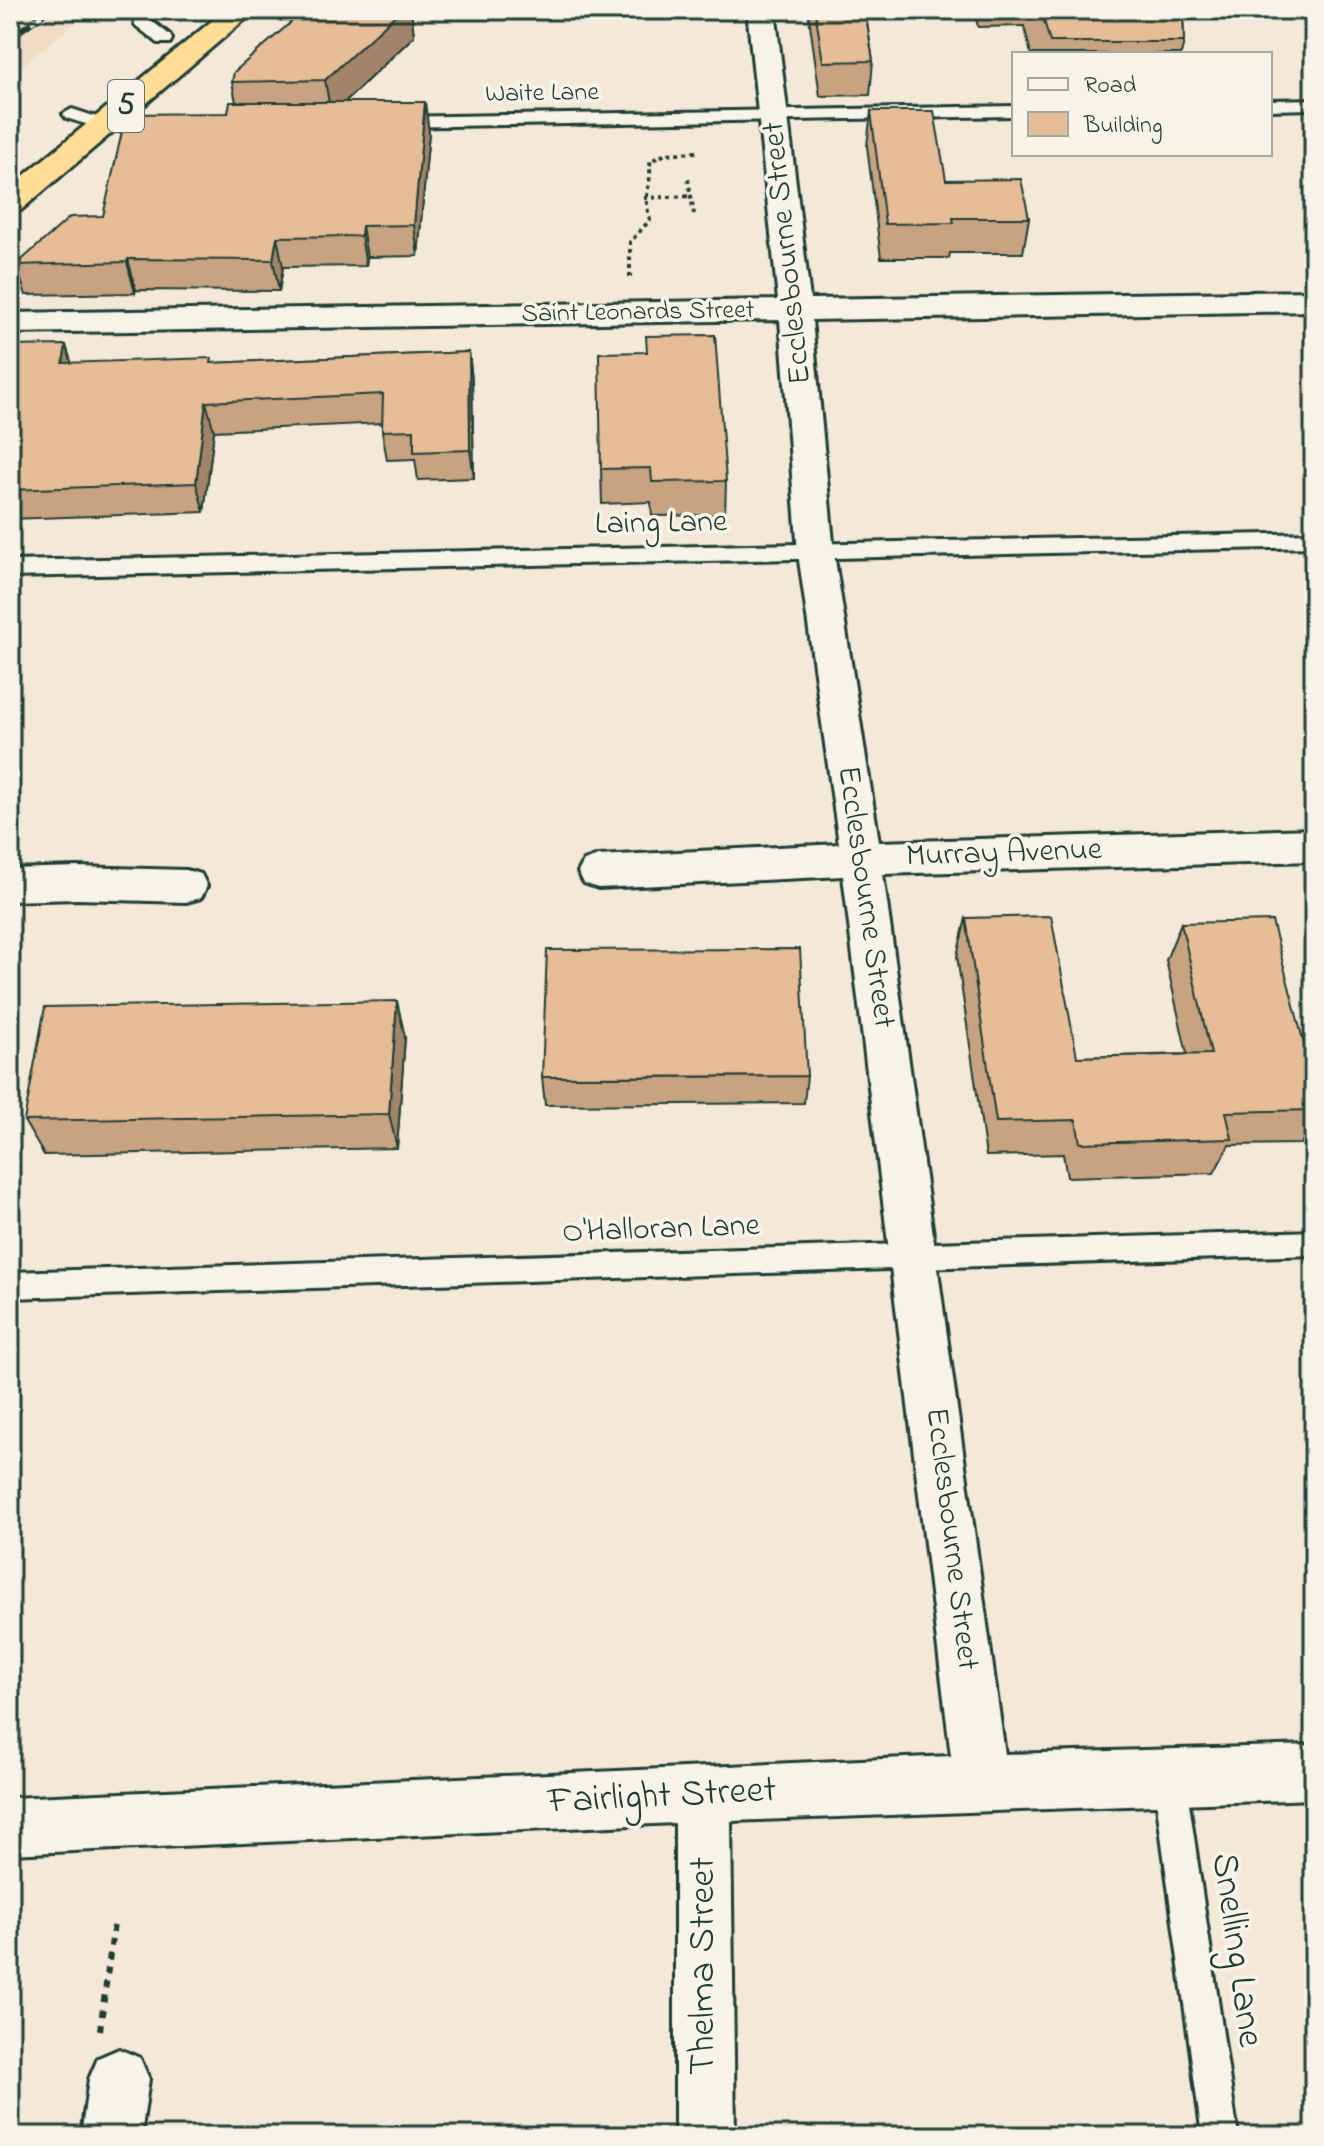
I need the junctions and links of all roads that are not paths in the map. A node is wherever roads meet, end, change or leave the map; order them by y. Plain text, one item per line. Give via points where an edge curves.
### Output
1 (142, 10) edge
2 (242, 10) edge
3 (761, 10) edge
4 (188, 20) dead end
5 (164, 39) junction
6 (141, 58) dead end
7 (1314, 104) edge
8 (1272, 105) edge
9 (1012, 111) edge
10 (73, 114) dead end
11 (775, 117) junction
12 (377, 123) edge
13 (104, 125) junction
14 (185, 126) edge
15 (10, 203) edge
16 (1314, 301) edge
17 (795, 311) junction
18 (10, 323) edge
19 (1314, 540) edge
20 (816, 553) junction
21 (10, 569) edge
22 (1314, 845) edge
23 (861, 859) junction
24 (598, 872) dead end
25 (10, 885) edge
26 (186, 886) dead end
27 (1314, 1243) edge
28 (914, 1256) junction
29 (10, 1285) edge
30 (1314, 1772) edge
31 (1169, 1776) junction
32 (982, 1782) junction
33 (703, 1795) junction
34 (10, 1826) edge
35 (119, 2079) road end
36 (111, 2136) edge
37 (705, 2136) edge
38 (1220, 2136) edge

1 - 5 lane via 141,21
2 - 13 highway, 5
3 - 11 street, Ecclesbourne Street
4 - 5 highway, 5
5 - 6 highway, 5
7 - 8 lane
9 - 11 lane, Waite Lane
10 - 13 lane
11 - 12 lane, Waite Lane
11 - 17 street, Ecclesbourne Street
13 - 14 lane
13 - 15 highway, 5
16 - 17 street, Saint Leonards Street
17 - 18 street, Saint Leonards Street
17 - 20 street, Ecclesbourne Street
19 - 20 lane, Laing Lane
20 - 21 lane, Laing Lane
20 - 23 street, Ecclesbourne Street
22 - 23 street, Murray Avenue
23 - 24 street, Murray Avenue
23 - 28 street, Ecclesbourne Street
25 - 26 street
27 - 28 lane, O'Halloran Lane
28 - 29 lane, O'Halloran Lane
28 - 32 street, Ecclesbourne Street
30 - 31 street, Fairlight Street
31 - 32 street, Fairlight Street
31 - 38 lane, Snelling Lane
32 - 33 street, Fairlight Street
33 - 34 street, Fairlight Street
33 - 37 street, Thelma Street
35 - 36 street

